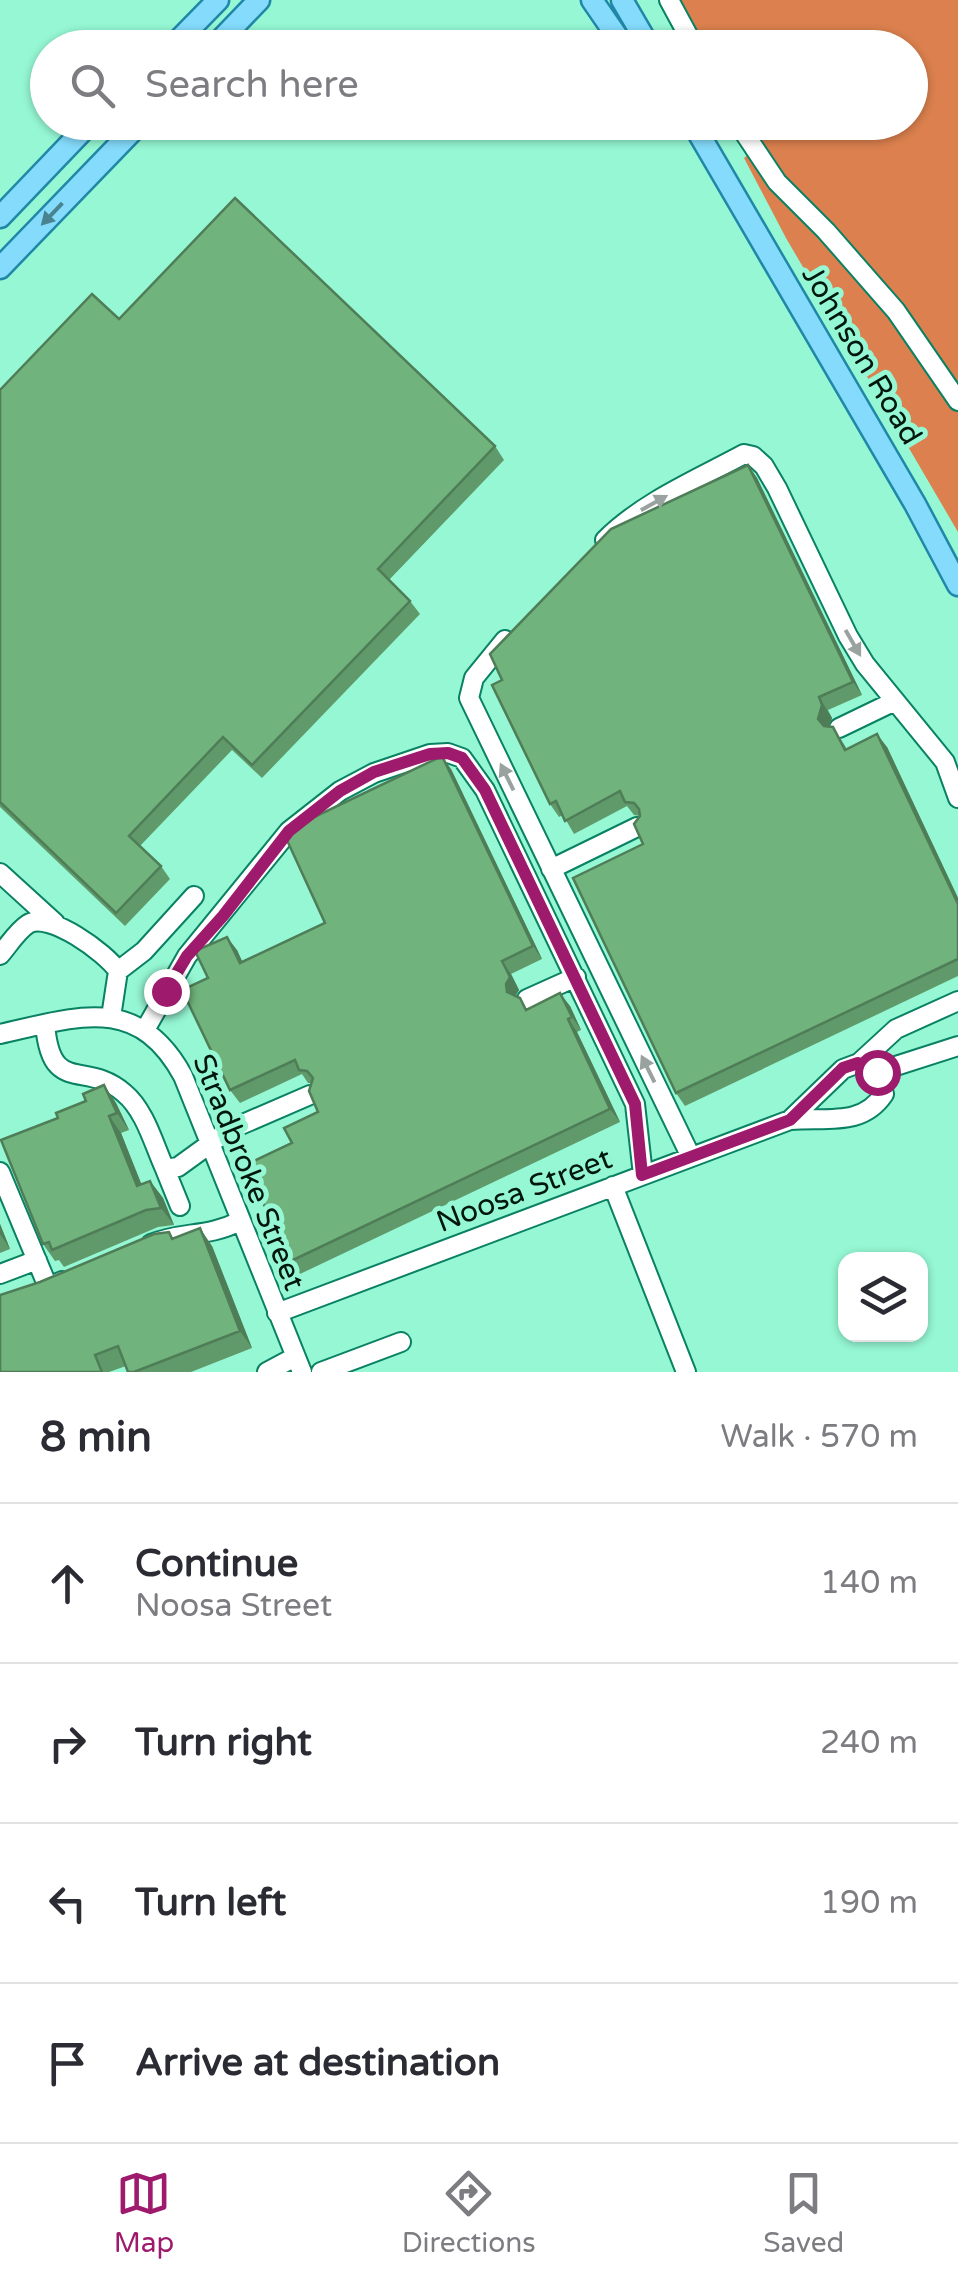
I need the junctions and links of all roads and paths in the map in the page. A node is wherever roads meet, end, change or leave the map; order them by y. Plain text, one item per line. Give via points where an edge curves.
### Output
1 (218, 0) edge
2 (259, 0) edge
3 (622, 0) edge
4 (669, 0) edge
5 (593, 4) edge
6 (188, 30) edge
7 (230, 30) edge
8 (611, 30) edge
9 (640, 30) edge
10 (685, 30) edge
11 (74, 140) edge
12 (123, 140) edge
13 (695, 140) edge
14 (701, 140) edge
15 (749, 140) edge
16 (710, 158) junction
17 (0, 217) edge
18 (0, 268) edge
19 (958, 400) edge
20 (589, 556) edge
21 (958, 585) edge
22 (512, 634) edge
23 (894, 701) junction
24 (839, 728) edge
25 (958, 798) edge
26 (637, 827) edge
27 (551, 869) junction
28 (0, 873) edge
29 (194, 896) dead end
30 (63, 930) junction
31 (7, 933) edge
32 (0, 955) edge
33 (118, 970) junction
34 (576, 977) junction
35 (526, 999) edge
36 (958, 1001) edge
37 (112, 1016) junction
38 (44, 1024) junction
39 (146, 1030) junction
40 (0, 1034) edge
41 (958, 1046) edge
42 (858, 1063) junction
43 (877, 1072) junction
44 (310, 1094) edge
45 (790, 1120) junction
46 (209, 1142) junction
47 (691, 1157) junction
48 (165, 1169) junction
49 (0, 1172) edge
50 (642, 1175) junction
51 (613, 1186) junction
52 (180, 1206) dead end
53 (240, 1221) junction
54 (130, 1252) edge
55 (37, 1260) junction
56 (81, 1273) edge
57 (0, 1274) edge
58 (277, 1313) junction
59 (400, 1342) dead end
60 (298, 1365) edge
61 (267, 1372) edge
62 (321, 1372) edge
63 (686, 1372) edge

1 - 6 main road
2 - 7 main road
3 - 9 main road
4 - 10 street
5 - 8 main road
11 - 17 main road
12 -> 18 main road
13 - 16 main road, Johnson Road
14 - 16 main road, Johnson Road
15 - 19 street via 776,182 896,311
16 - 21 main road, Johnson Road
20 -> 23 street via 624,520 744,454 753,456 777,488 848,636
27 -> 22 street via 469,698 474,678
23 - 24 street
23 - 25 street via 945,762
26 - 27 street
47 -> 27 street
28 - 30 street
29 - 33 street
30 - 31 street via 35,922
30 - 33 street via 92,944
31 - 32 street
33 - 37 street
34 - 35 street
34 - 39 street via 473,770 462,758 430,754 374,772 289,831 187,956
34 - 50 street via 635,1104
36 - 42 street, Noosa Street via 896,1029
37 - 38 street, Stradbroke Street
37 - 39 street, Stradbroke Street
38 - 40 street, Stradbroke Street
38 - 48 street via 53,1063 100,1079 135,1104
39 - 46 street, Stradbroke Street via 169,1051
41 - 43 street
42 - 43 street
42 - 45 street, Noosa Street via 843,1068
43 - 45 street, Noosa Street via 884,1094 873,1111
44 - 46 street
45 - 47 street, Noosa Street
46 - 48 street via 178,1167
46 - 53 street, Stradbroke Street
47 - 50 street, Noosa Street
48 - 52 street
49 - 55 street
50 - 51 street, Noosa Street
51 - 58 street, Noosa Street
51 - 63 street
53 - 54 street
53 - 58 street, Stradbroke Street
55 - 56 street via 40,1290
55 - 57 street
58 - 60 street, Stradbroke Street
59 - 62 street
60 - 61 street

